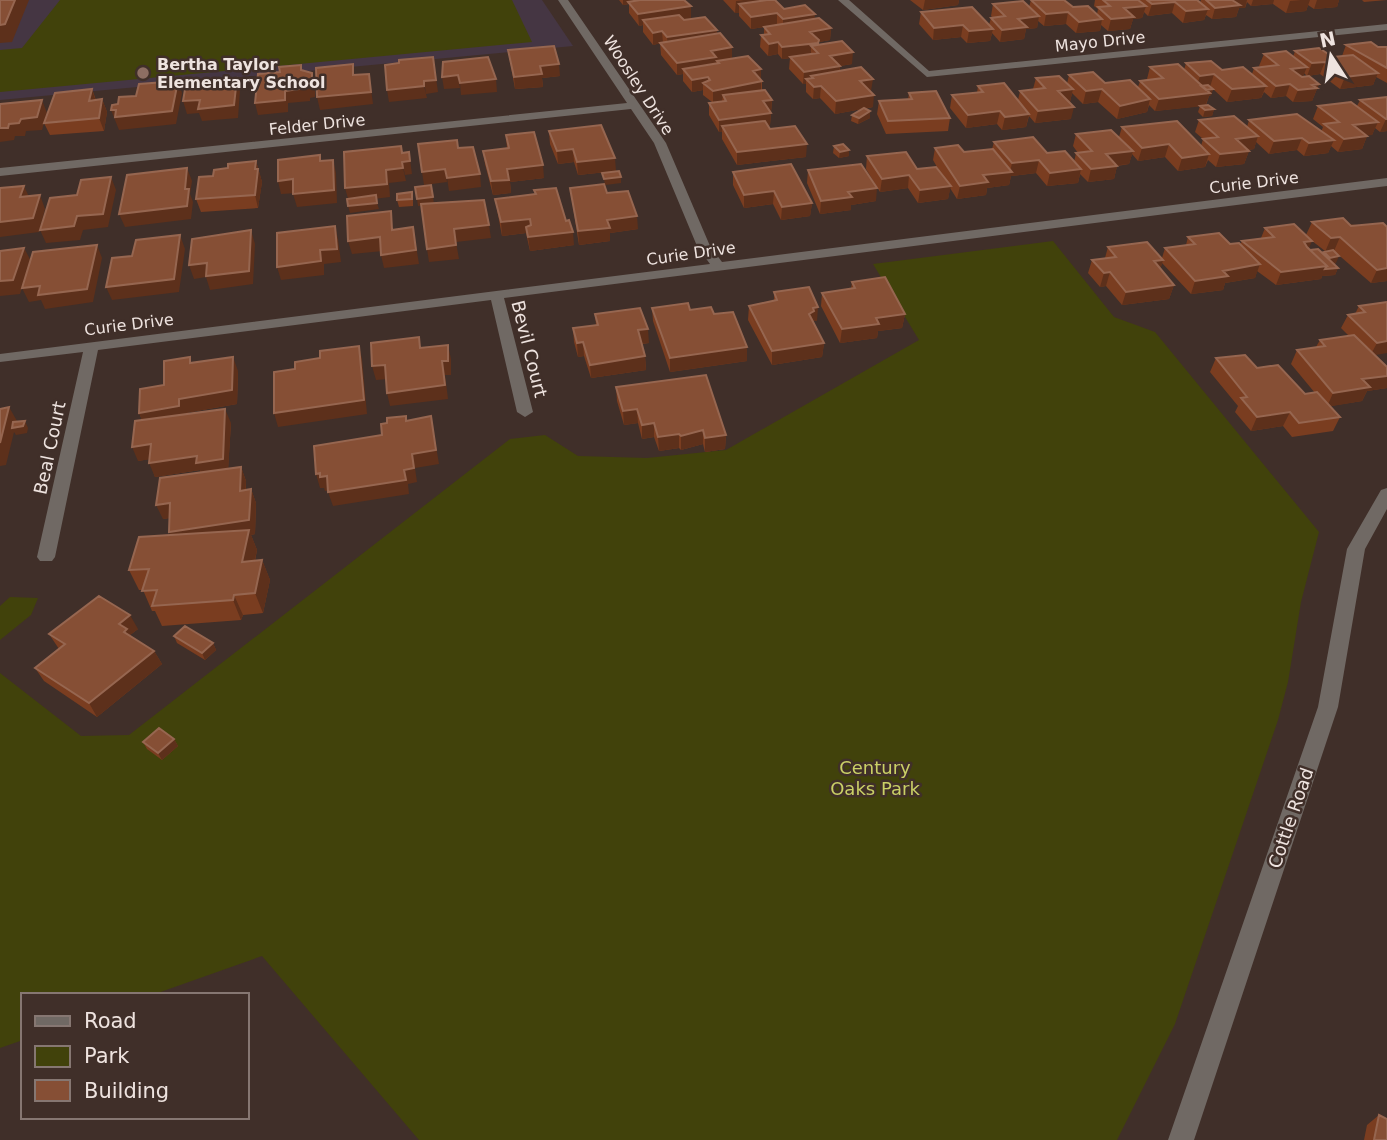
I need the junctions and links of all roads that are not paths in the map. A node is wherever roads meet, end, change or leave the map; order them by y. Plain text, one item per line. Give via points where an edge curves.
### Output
1 (563, 0) edge
2 (843, 0) edge
3 (1387, 27) edge
4 (636, 105) junction
5 (0, 172) edge
6 (1387, 182) edge
7 (719, 267) junction
8 (496, 296) junction
9 (92, 346) junction
10 (0, 358) edge
11 (525, 412) dead end
12 (1387, 494) edge
13 (46, 557) dead end
14 (1181, 1140) edge

1 - 4 street, Woosley Drive
2 - 3 street, Mayo Drive via 927,74
4 - 5 street, Felder Drive
4 - 7 street, Woosley Drive via 660,143 704,246
6 - 7 street, Curie Drive
7 - 8 street, Curie Drive
8 - 9 street, Curie Drive
8 - 11 street, Bevil Court
9 - 10 street, Curie Drive
9 - 13 street, Beal Court
12 - 14 street, Cottle Road via 1356,549 1328,707

